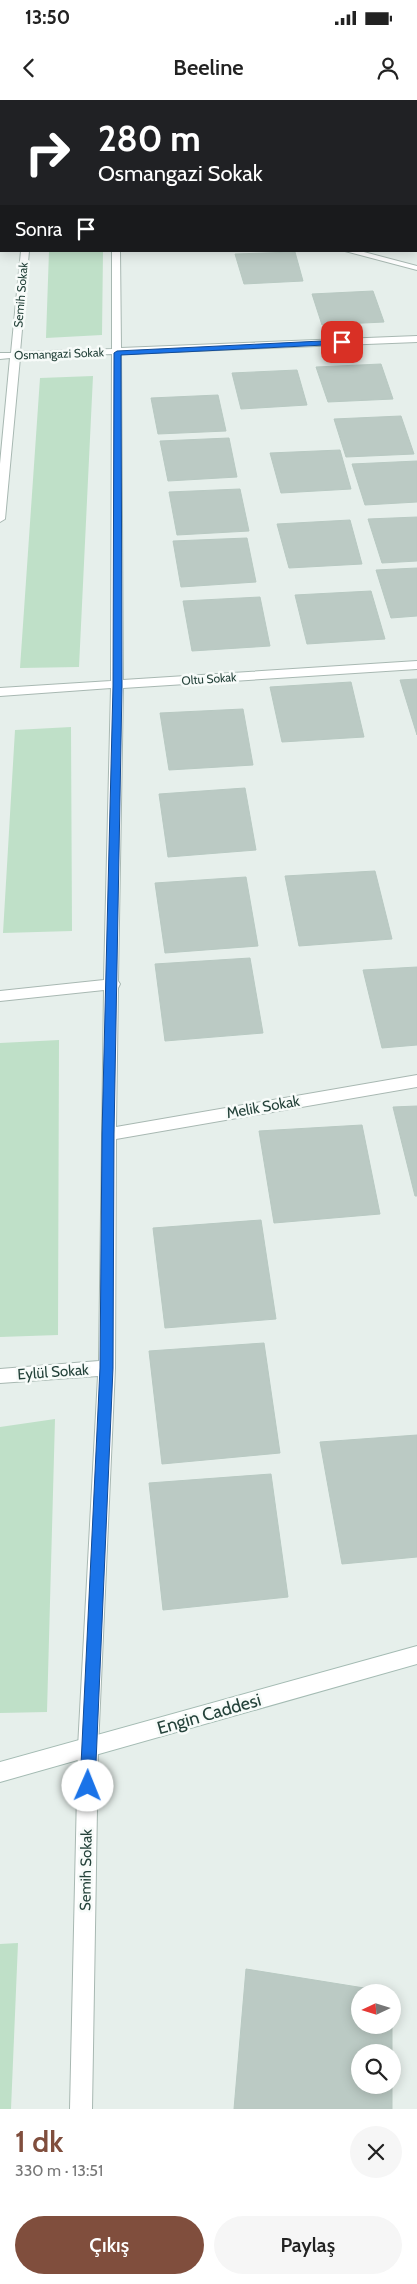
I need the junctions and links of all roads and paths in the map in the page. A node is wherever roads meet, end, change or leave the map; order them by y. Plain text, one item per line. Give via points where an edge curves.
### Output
1 (26, 252) edge
2 (116, 252) edge
3 (353, 252) edge
4 (416, 270) edge
5 (417, 339) edge
6 (117, 353) junction
7 (0, 356) edge
8 (16, 356) junction
9 (0, 519) edge
10 (417, 665) edge
11 (117, 686) junction
12 (0, 692) edge
13 (113, 984) junction
14 (0, 996) edge
15 (417, 1081) edge
16 (108, 1134) junction
17 (107, 1368) junction
18 (0, 1376) edge
19 (417, 1655) edge
20 (88, 1748) junction
21 (0, 1772) edge
22 (80, 2109) edge

1 - 8 street, Semih Sokak
2 - 6 street, Semih Sokak
3 - 4 street
5 - 6 street, Osmangazi Sokak
6 - 8 street, Osmangazi Sokak
6 - 11 street, Semih Sokak
7 - 8 street, Osmangazi Sokak
8 - 9 street, Semih Sokak
10 - 11 street, Oltu Sokak
11 - 12 street, Oltu Sokak
11 - 13 street, Semih Sokak
13 - 14 street
13 - 16 street, Semih Sokak
15 - 16 street, Melik Sokak
16 - 17 street, Semih Sokak
17 - 18 street, Eylül Sokak
17 - 20 street, Semih Sokak
19 - 20 street, Engin Caddesi
20 - 21 street, Engin Caddesi
20 - 22 street, Semih Sokak

